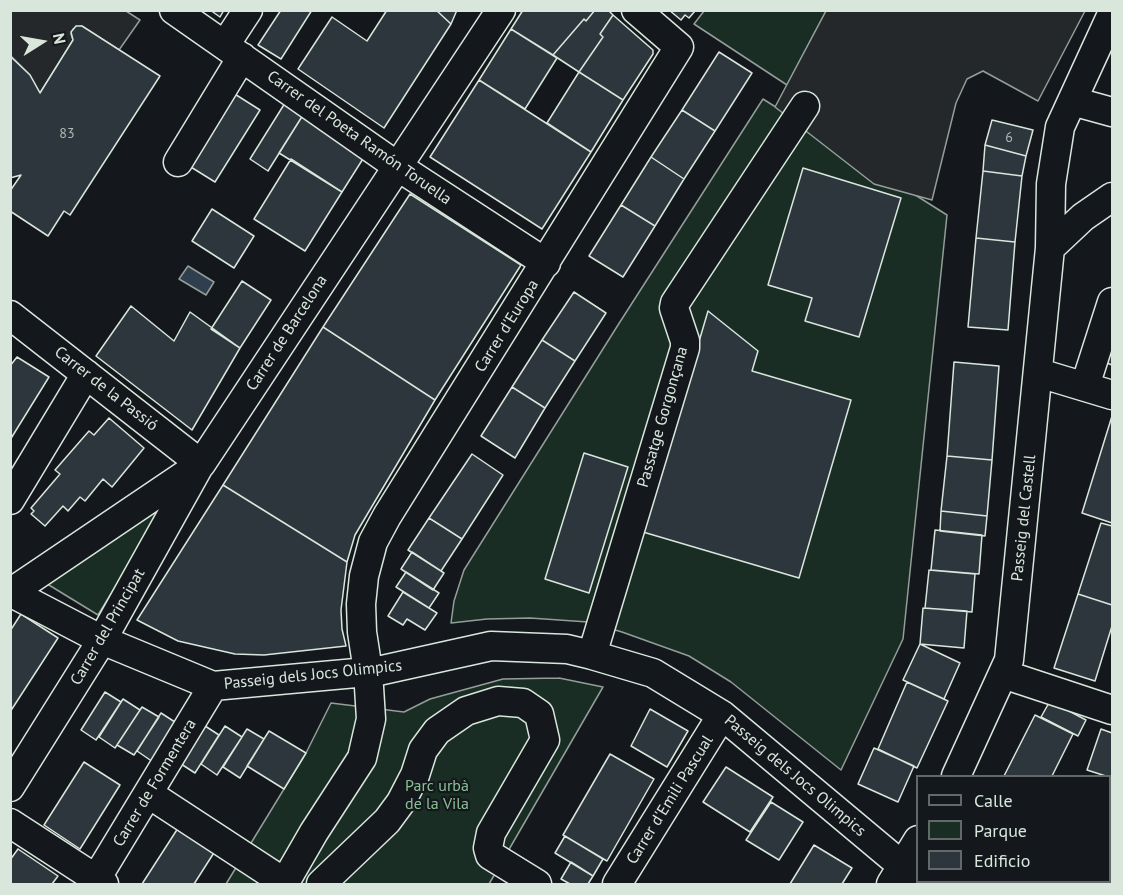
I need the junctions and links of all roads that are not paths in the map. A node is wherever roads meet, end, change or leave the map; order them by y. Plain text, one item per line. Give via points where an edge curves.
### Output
1 (174, 10) edge
2 (248, 10) edge
3 (501, 10) edge
4 (636, 10) edge
5 (1113, 14) edge
6 (234, 51) junction
7 (1072, 101) junction
8 (805, 106) dead end
9 (1113, 112) edge
10 (178, 162) dead end
11 (397, 166) junction
12 (1113, 197) edge
13 (1050, 248) junction
14 (546, 263) junction
15 (1113, 302) edge
16 (10, 315) edge
17 (1039, 373) junction
18 (86, 374) junction
19 (1085, 386) junction
20 (1113, 395) edge
21 (201, 464) junction
22 (10, 500) edge
23 (11, 593) edge
24 (102, 640) junction
25 (592, 655) junction
26 (368, 671) junction
27 (1003, 674) junction
28 (213, 686) junction
29 (1113, 710) edge
30 (722, 715) junction
31 (957, 775) edge
32 (10, 787) edge
33 (149, 794) junction
34 (10, 823) edge
35 (916, 847) edge
36 (527, 878) edge
37 (907, 878) edge
38 (98, 883) edge
39 (285, 884) edge
40 (321, 885) edge
41 (617, 885) edge

1 - 6 street, Carrer del Poeta Ramón Toruella
2 - 6 street
3 - 11 street, Carrer de Barcelona
4 - 14 street, Carrer d'Europa via 680,47
5 - 7 street, Passeig del Castell
6 - 10 street
6 - 11 street, Carrer del Poeta Ramón Toruella
7 - 9 street
7 - 13 street, Passeig del Castell via 1060,127 1051,184
8 - 25 street, Passatge Gorgonçana via 675,303 685,348
11 - 14 street, Carrer del Poeta Ramón Toruella
11 - 21 street, Carrer de Barcelona
12 - 13 street via 1083,217
13 - 17 street, Passeig del Castell
14 - 26 street, Carrer d'Europa via 373,542 361,604
15 - 19 street
16 - 18 street, Carrer de la Passió
17 - 19 street
17 - 27 street, Passeig del Castell via 1012,641
18 - 21 street, Carrer de la Passió
18 - 22 street
19 - 20 street
21 - 23 street, Carrer de Barcelona
21 - 24 street, Carrer del Principat
23 - 24 street, Passeig dels Jocs Olimpics
24 - 28 street, Passeig dels Jocs Olimpics
24 - 32 street, Carrer del Principat
25 - 26 street, Passeig dels Jocs Olimpics via 491,646
25 - 30 street, Passeig dels Jocs Olimpics via 653,673
26 - 28 street, Passeig dels Jocs Olimpics
26 - 39 street, Carrer d'Europa via 371,719 362,758
27 - 29 street
27 - 31 street, Passeig del Castell
28 - 33 street, Carrer de Formentera
30 - 37 street, Passeig dels Jocs Olimpics
30 - 41 street, Carrer d'Emili Pascual
33 - 38 street, Carrer de Formentera
33 - 39 street
34 - 38 street, Carrer de Formentera
35 - 37 street
36 - 40 street via 490,855 488,849 491,833 545,740 539,714 523,703 498,701 466,711 437,731 423,750 401,802 387,821

